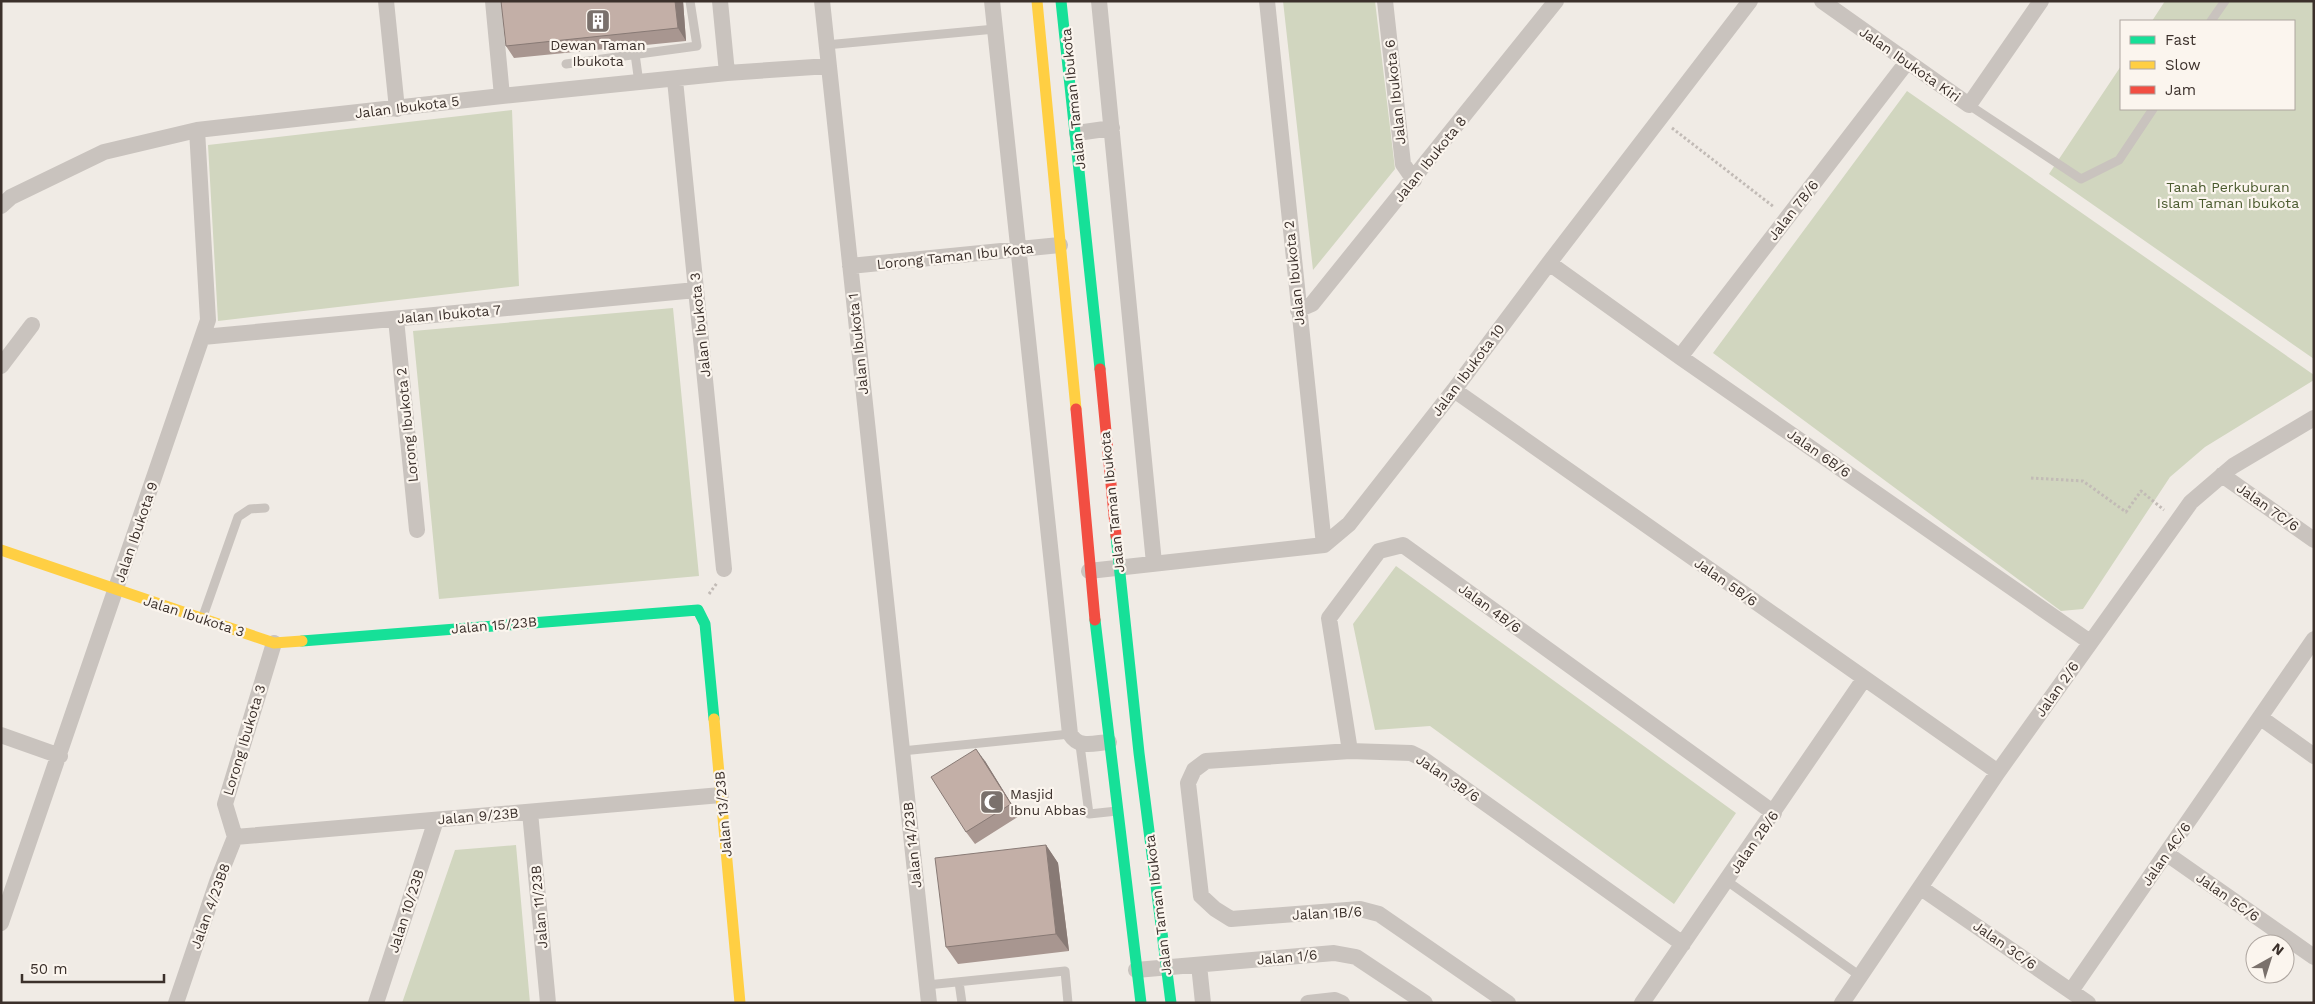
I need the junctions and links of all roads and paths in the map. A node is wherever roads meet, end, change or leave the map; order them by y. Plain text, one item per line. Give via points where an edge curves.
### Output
1 (386, 1) edge
2 (493, 1) edge
3 (690, 1) edge
4 (720, 1) edge
5 (822, 1) edge
6 (992, 1) edge
7 (1037, 1) edge
8 (1061, 1) edge
9 (1099, 1) edge
10 (1267, 1) edge
11 (1385, 1) edge
12 (1556, 1) edge
13 (1750, 1) edge
14 (1822, 1) edge
15 (2041, 1) edge
16 (2225, 1) edge
17 (2212, 20) edge
18 (995, 29) junction
19 (826, 44) junction
20 (635, 54) junction
21 (1907, 62) junction
22 (566, 64) dead end
23 (829, 66) junction
24 (727, 73) junction
25 (675, 80) junction
26 (639, 83) junction
27 (502, 96) junction
28 (1970, 105) junction
29 (396, 109) junction
30 (2152, 110) edge
31 (1660, 118) junction
32 (1112, 128) junction
33 (197, 130) junction
34 (1077, 133) junction
35 (1414, 180) junction
36 (1, 206) edge
37 (1787, 218) junction
38 (1060, 245) junction
39 (1018, 249) junction
40 (1549, 262) junction
41 (850, 266) junction
42 (696, 290) junction
43 (1298, 310) junction
44 (396, 319) junction
45 (32, 325) dead end
46 (203, 338) junction
47 (1680, 357) junction
48 (1, 366) edge
49 (1454, 390) junction
50 (2314, 418) edge
51 (2222, 475) junction
52 (2031, 478) dead end
53 (266, 508) dead end
54 (2177, 522) junction
55 (417, 530) dead end
56 (2314, 540) edge
57 (1324, 545) junction
58 (1, 550) edge
59 (1154, 563) junction
60 (1118, 567) junction
61 (724, 569) joint
62 (1089, 571) junction
63 (116, 590) junction
64 (698, 610) junction
65 (202, 619) junction
66 (2314, 639) edge
67 (2090, 642) junction
68 (274, 643) junction
69 (1864, 679) junction
70 (895, 687) joint
71 (2261, 718) junction
72 (1, 735) edge
73 (1075, 739) junction
74 (1109, 742) junction
75 (902, 751) junction
76 (1350, 751) junction
77 (60, 756) junction
78 (2314, 756) edge
79 (1998, 772) junction
80 (721, 796) junction
81 (1117, 811) junction
82 (530, 812) junction
83 (1774, 813) junction
84 (436, 820) junction
85 (235, 837) junction
86 (1195, 851) joint
87 (2166, 854) junction
88 (1727, 881) junction
89 (1921, 888) junction
90 (3, 912) edge
91 (1683, 944) junction
92 (2314, 958) edge
93 (1200, 965) junction
94 (1166, 968) junction
95 (1136, 970) junction
96 (1860, 976) junction
97 (960, 982) junction
98 (927, 985) junction
99 (2071, 991) junction
100 (176, 1003) edge
101 (376, 1003) edge
102 (548, 1003) edge
103 (740, 1003) edge
104 (929, 1003) edge
105 (962, 1003) edge
106 (1068, 1003) edge
107 (1141, 1003) edge
108 (1171, 1003) edge
109 (1203, 1003) edge
110 (1308, 1003) edge
111 (1342, 1003) edge
112 (1425, 1003) edge
113 (1508, 1003) edge
114 (1642, 1003) edge
115 (1842, 1003) edge
116 (2088, 1003) edge

1 - 29 street
2 - 27 street
3 - 20 lane via 696,46
4 - 24 street
5 - 19 street, Jalan Ibukota 1
6 - 18 street
7 - 38 main road, Jalan Taman Ibukota
8 - 34 main road, Jalan Taman Ibukota
9 - 32 street
10 - 43 street, Jalan Ibukota 2
11 - 35 street, Jalan Ibukota 6 via 1403,164
12 - 35 street, Jalan Ibukota 8
13 - 31 street, Jalan Ibukota 10
14 - 21 street, Jalan Ibukota Kiri
15 - 28 street, Jalan Ibukota Kiri
16 - 17 lane
18 - 19 lane
18 - 39 street
19 - 23 street, Jalan Ibukota 1
20 - 22 lane
20 - 26 lane
21 - 28 street, Jalan Ibukota Kiri
21 - 37 street, Jalan 7B/6
23 - 24 street, Jalan Ibukota 5
23 - 41 street, Jalan Ibukota 1
24 - 25 street, Jalan Ibukota 5
25 - 26 street, Jalan Ibukota 5
25 - 42 street, Jalan Ibukota 3
26 - 27 street, Jalan Ibukota 5
27 - 29 street, Jalan Ibukota 5
28 - 30 lane via 2081,179 2119,160
29 - 33 street, Jalan Ibukota 5
31 - 37 path
31 - 40 street, Jalan Ibukota 10
32 - 34 street
32 - 59 street
33 - 36 street, Jalan Ibukota 5 via 104,152 11,197
33 - 46 street, Jalan Ibukota 9 via 208,320
34 - 60 main road, Jalan Taman Ibukota
35 - 43 street, Jalan Ibukota 8 via 1312,304
37 - 47 street, Jalan 7B/6
38 - 39 street, Lorong Taman Ibu Kota
38 - 62 main road, Jalan Taman Ibukota
39 - 41 street, Lorong Taman Ibu Kota
39 - 73 street
40 - 47 street, Jalan 6B/6
40 - 49 street, Jalan Ibukota 10
41 - 70 street, Jalan Ibukota 1
42 - 44 street, Jalan Ibukota 7
42 - 61 street, Jalan Ibukota 3
43 - 57 street, Jalan Ibukota 2
44 - 46 street, Jalan Ibukota 7
44 - 55 street, Lorong Ibukota 2
45 - 48 street
46 - 63 street, Jalan Ibukota 9
47 - 67 street, Jalan 6B/6
49 - 57 street, Jalan Ibukota 10 via 1349,524
49 - 69 street, Jalan 5B/6
50 - 51 street, Jalan 2/6
51 - 54 street, Jalan 2/6 via 2191,502
51 - 56 street, Jalan 7C/6
52 - 54 path via 2083,482 2126,512 2141,491
53 - 65 lane via 250,509 238,517
54 - 67 street, Jalan 2/6
57 - 59 street
58 - 63 main road, Jalan Ibukota 3
59 - 60 street
60 - 62 street
60 - 94 main road, Jalan Taman Ibukota
61 - 64 path
62 - 74 main road, Jalan Taman Ibukota
63 - 65 main road, Jalan Ibukota 3
63 - 77 street, Jalan Ibukota 9
64 - 68 main road, Jalan 15/23B
64 - 80 main road, Jalan 13/23B via 705,624
65 - 68 main road, Jalan Ibukota 3
66 - 71 street, Jalan 4C/6
67 - 79 street, Jalan 2/6
68 - 85 street, Lorong Ibukota 3 via 224,804
69 - 79 street, Jalan 5B/6
69 - 83 street, Jalan 2B/6
70 - 75 street, Jalan 14/23B
71 - 78 street
71 - 87 street, Jalan 4C/6
72 - 77 street
73 - 74 street
73 - 75 lane
73 - 81 lane via 1089,814
74 - 81 main road, Jalan Taman Ibukota
75 - 98 street, Jalan 14/23B
76 - 83 street, Jalan 4B/6 via 1328,618 1379,551 1403,545
76 - 86 street, Jalan 3B/6 via 1206,760 1194,770 1188,783
76 - 91 street, Jalan 3B/6 via 1411,754 1423,759
77 - 90 street, Jalan Ibukota 9
79 - 89 street, Jalan 2/6
80 - 82 street, Jalan 9/23B
80 - 103 main road, Jalan 13/23B
81 - 95 main road, Jalan Taman Ibukota
82 - 84 street, Jalan 9/23B
82 - 102 street, Jalan 11/23B
83 - 88 street, Jalan 2B/6
84 - 85 street, Jalan 9/23B
84 - 101 street, Jalan 10/23B
85 - 100 street, Jalan 4/23B8 via 216,882
86 - 113 street, Jalan 1B/6 via 1201,896 1231,919 1360,909 1380,914
87 - 92 street, Jalan 5C/6
87 - 99 street, Jalan 4C/6
88 - 91 street, Jalan 2B/6
88 - 96 lane
89 - 96 street, Jalan 2/6
89 - 99 street, Jalan 3C/6
91 - 114 street, Jalan 2B/6
93 - 94 street, Jalan 1/6
93 - 109 street
93 - 112 street, Jalan 1/6 via 1334,953 1356,957
94 - 95 street, Jalan 1/6
94 - 108 main road, Jalan Taman Ibukota
95 - 107 main road, Jalan Taman Ibukota
96 - 115 street, Jalan 2/6
97 - 98 lane
97 - 105 lane
97 - 106 lane via 1065,971
98 - 104 street, Jalan 14/23B
99 - 116 street, Jalan 3C/6
110 - 111 street via 1335,1000

